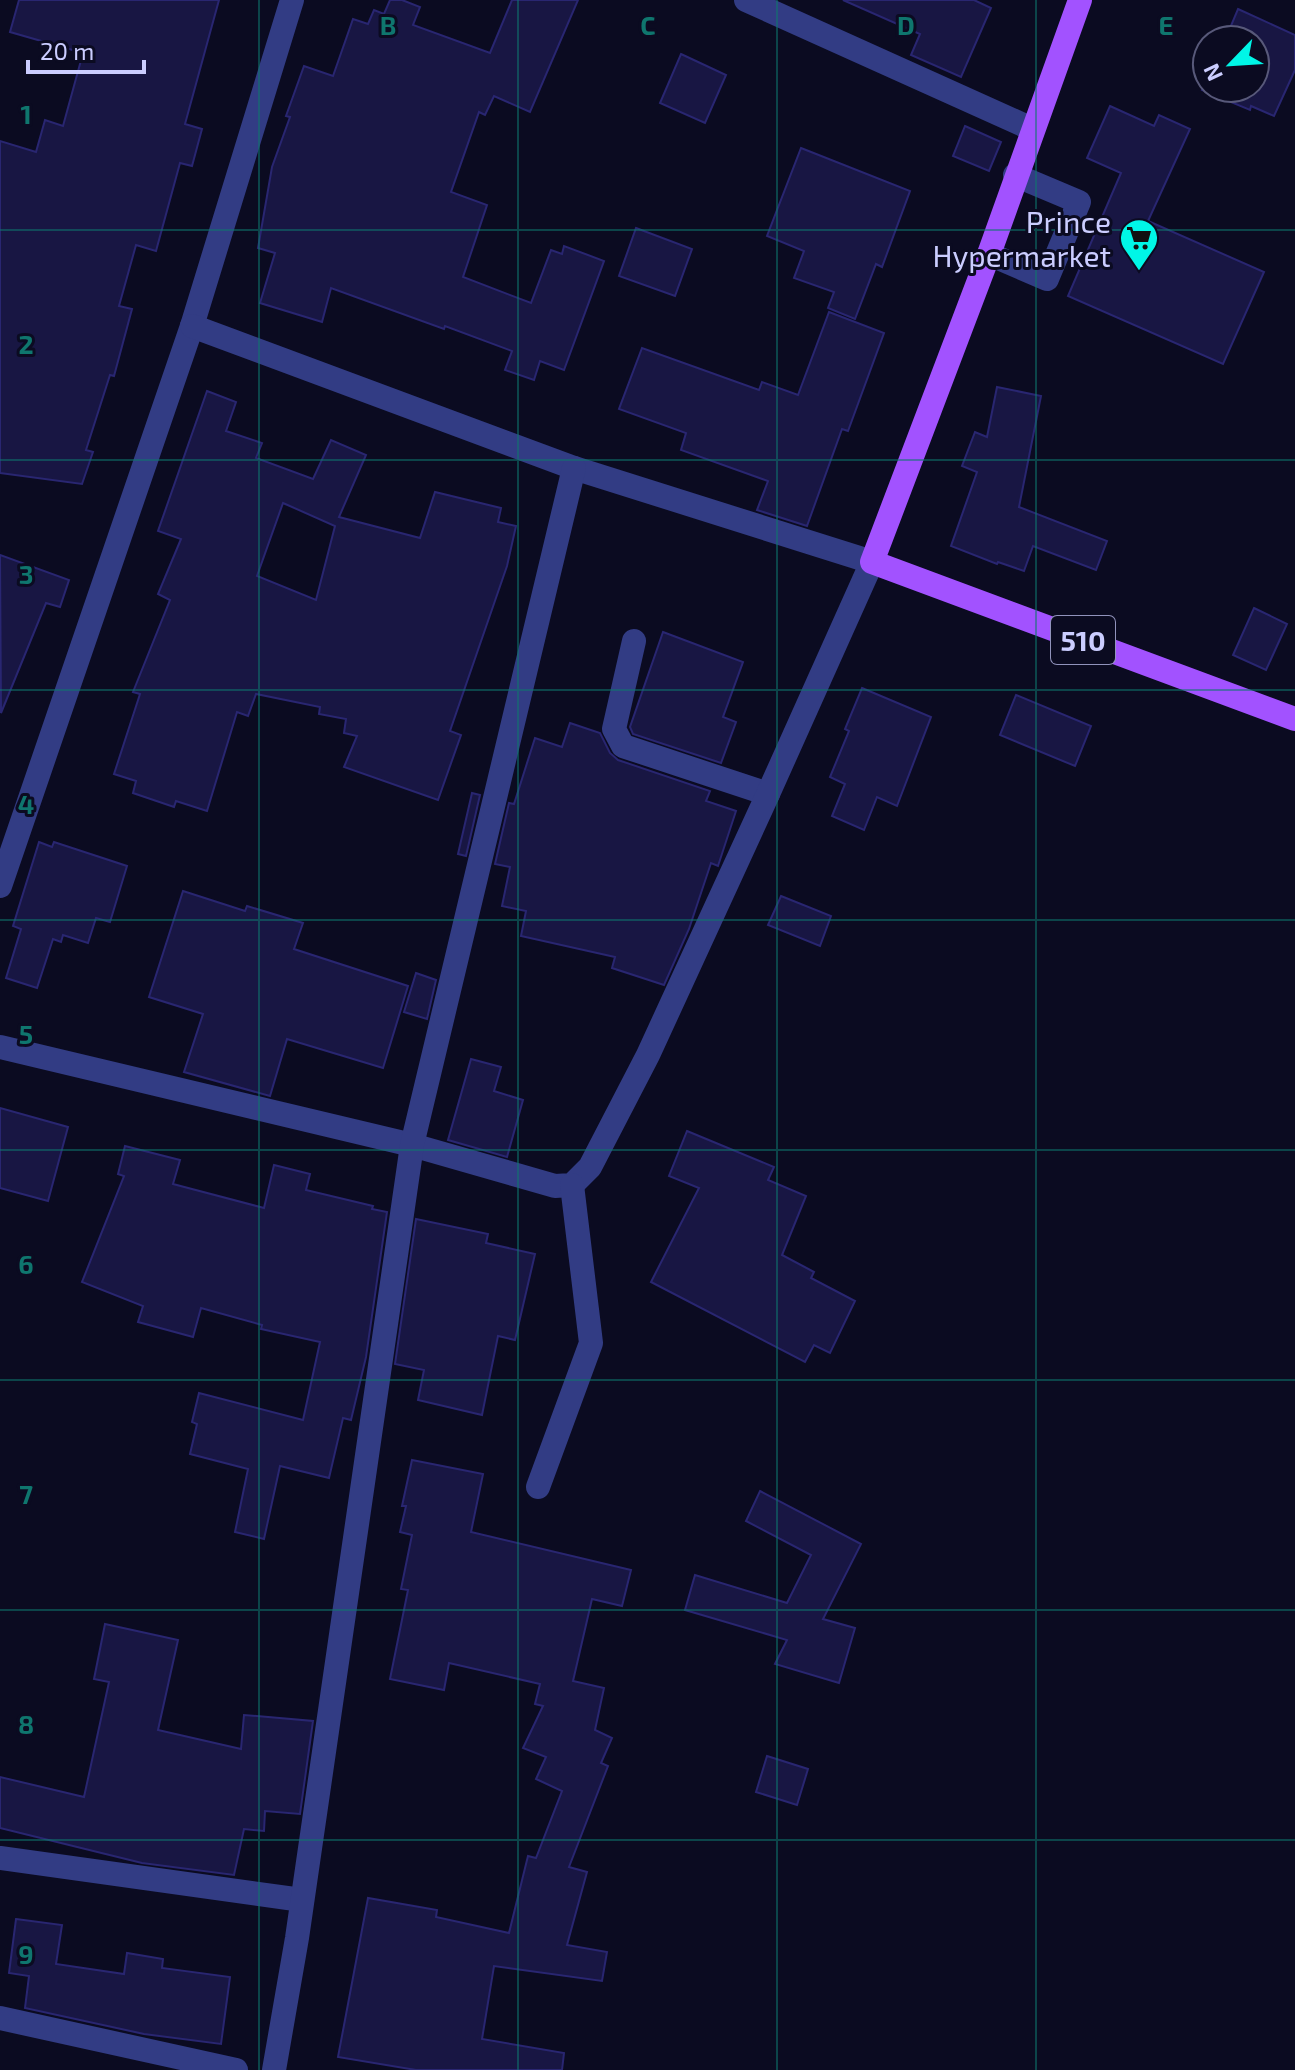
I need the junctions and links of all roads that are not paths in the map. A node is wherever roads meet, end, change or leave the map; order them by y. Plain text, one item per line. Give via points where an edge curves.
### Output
1 (292, 0) edge
2 (746, 0) edge
3 (1080, 0) edge
4 (1032, 129) junction
5 (1015, 175) junction
6 (989, 254) junction
7 (192, 326) junction
8 (574, 468) junction
9 (872, 562) junction
10 (634, 641) dead end
11 (1295, 719) edge
12 (768, 794) junction
13 (0, 886) edge
14 (0, 1047) edge
15 (412, 1145) junction
16 (572, 1185) junction
17 (538, 1487) dead end
18 (0, 1858) edge
19 (302, 1900) junction
20 (0, 2018) edge
21 (236, 2070) edge
22 (274, 2070) edge

1 - 7 street
2 - 4 street
3 - 4 main road
4 - 5 main road
5 - 6 main road
5 - 6 street via 1079,202 1047,279
6 - 9 main road
7 - 8 street
7 - 13 street
8 - 9 street
8 - 15 street
9 - 11 main road, 510
9 - 12 street
10 - 12 street via 614,729 623,746
12 - 16 street via 648,1055 590,1167
14 - 15 street
15 - 16 street via 555,1186
15 - 19 street
16 - 17 street via 591,1343
18 - 19 street
19 - 22 street
20 - 21 street

